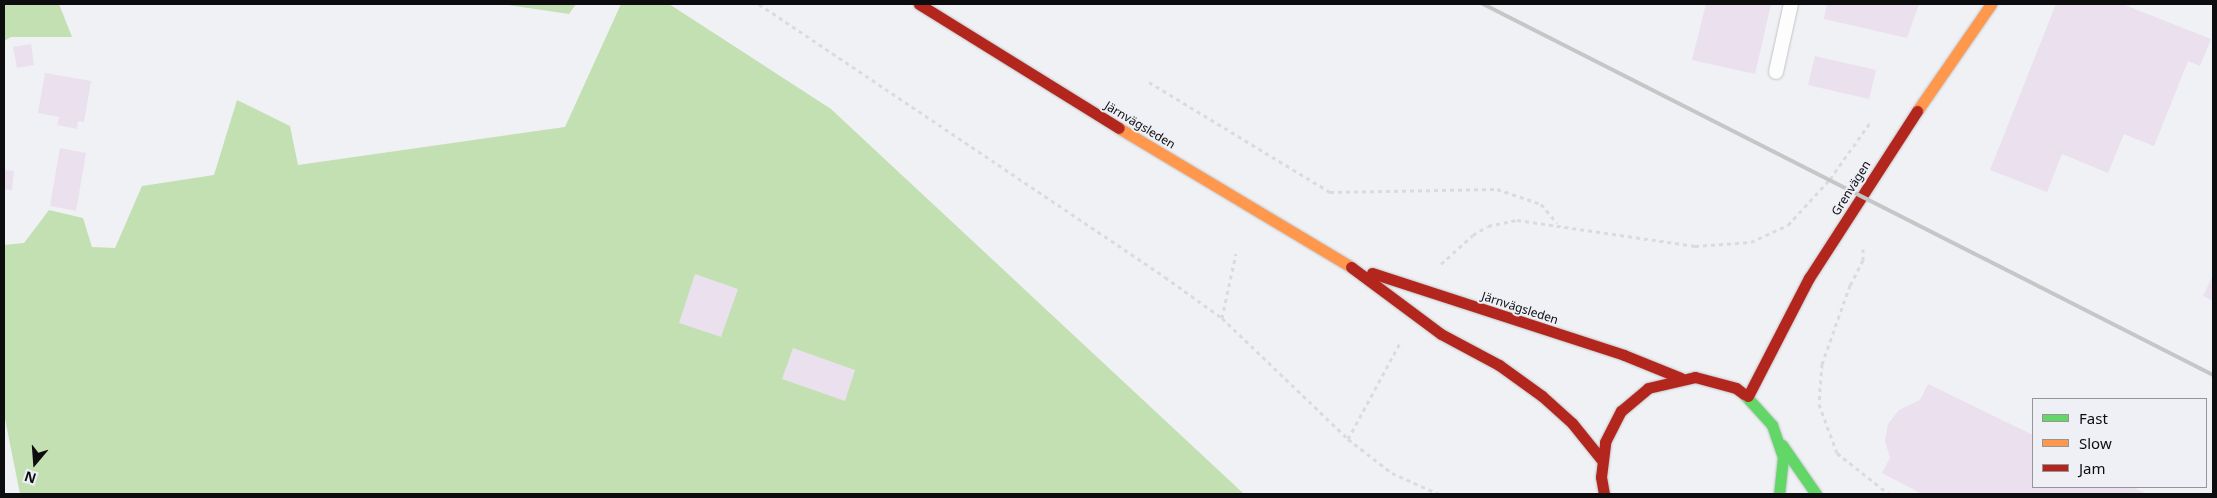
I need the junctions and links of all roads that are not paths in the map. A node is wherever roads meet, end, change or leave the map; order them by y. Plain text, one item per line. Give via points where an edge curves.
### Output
1 (919, 4) edge
2 (1791, 4) edge
3 (1991, 4) edge
4 (1776, 72) dead end
5 (1349, 265) junction
6 (1681, 378) junction
7 (1748, 396) junction
8 (1779, 442) junction
9 (1601, 459) junction
10 (1604, 494) edge
11 (1779, 494) edge
12 (1816, 494) edge

1 - 5 main road, Järnvägsleden via 1063,95
2 - 4 lane
3 - 7 main road, Grenvägen via 1809,278
5 - 6 main road, Järnvägsleden via 1624,355
5 - 9 main road, Järnvägsleden via 1441,334 1499,365 1542,396 1572,423
6 - 7 main road via 1710,378
6 - 9 main road via 1664,381 1633,398 1611,425
7 - 8 main road via 1762,409
8 - 11 main road via 1783,473
8 - 12 main road
9 - 10 main road

